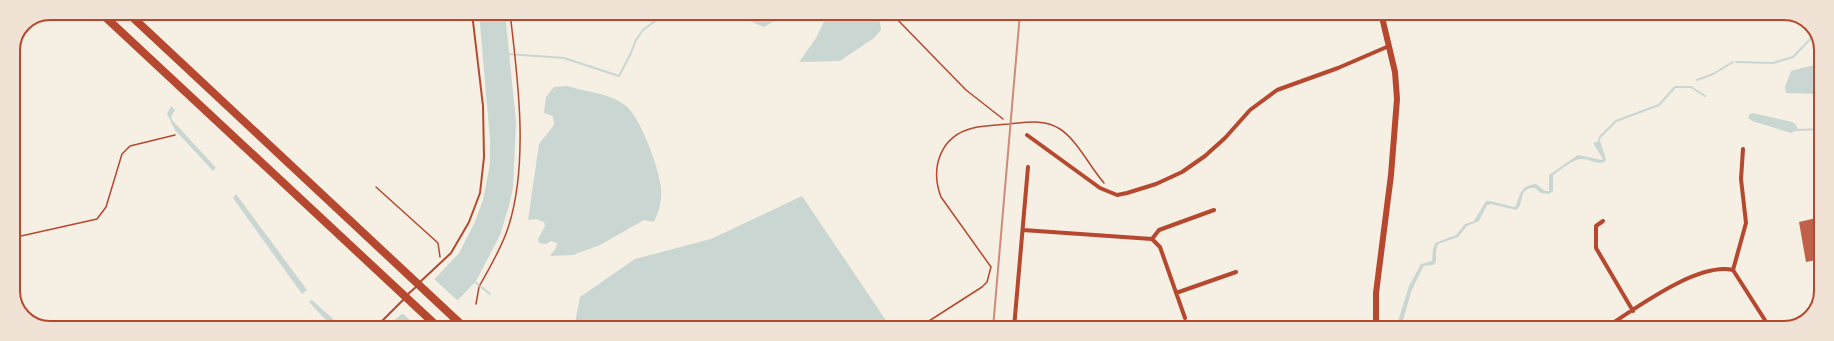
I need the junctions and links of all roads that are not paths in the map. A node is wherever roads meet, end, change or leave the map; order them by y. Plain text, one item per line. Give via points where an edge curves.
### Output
1 (109, 20) edge
2 (136, 20) edge
3 (473, 20) edge
4 (1383, 20) edge
5 (1389, 46) junction
6 (1027, 134) dead end
7 (1743, 149) dead end
8 (1028, 168) dead end
9 (1214, 210) dead end
10 (1603, 221) dead end
11 (1023, 230) junction
12 (1152, 239) junction
13 (1733, 270) junction
14 (1236, 272) dead end
15 (1176, 293) junction
16 (1633, 311) junction
17 (1185, 318) dead end
18 (382, 321) edge
19 (432, 321) edge
20 (458, 321) edge
21 (1015, 321) edge
22 (1376, 321) edge
23 (1617, 321) edge
24 (1766, 321) edge

1 - 19 highway
2 - 20 highway
3 - 18 lane via 483,106 484,157 480,193 469,222 451,253
4 - 5 main road
5 - 6 street via 1277,90 1250,110 1205,156 1182,172 1127,193 1117,195 1100,188
5 - 22 main road via 1395,72 1396,111 1388,208 1376,293
7 - 13 street via 1741,179 1746,222
8 - 11 street
9 - 12 street via 1159,230
10 - 16 street via 1596,226 1596,248
11 - 12 street
11 - 21 street
12 - 15 street via 1160,247
13 - 16 street via 1714,270 1683,280
13 - 24 street
14 - 15 street
15 - 17 street
16 - 23 street

